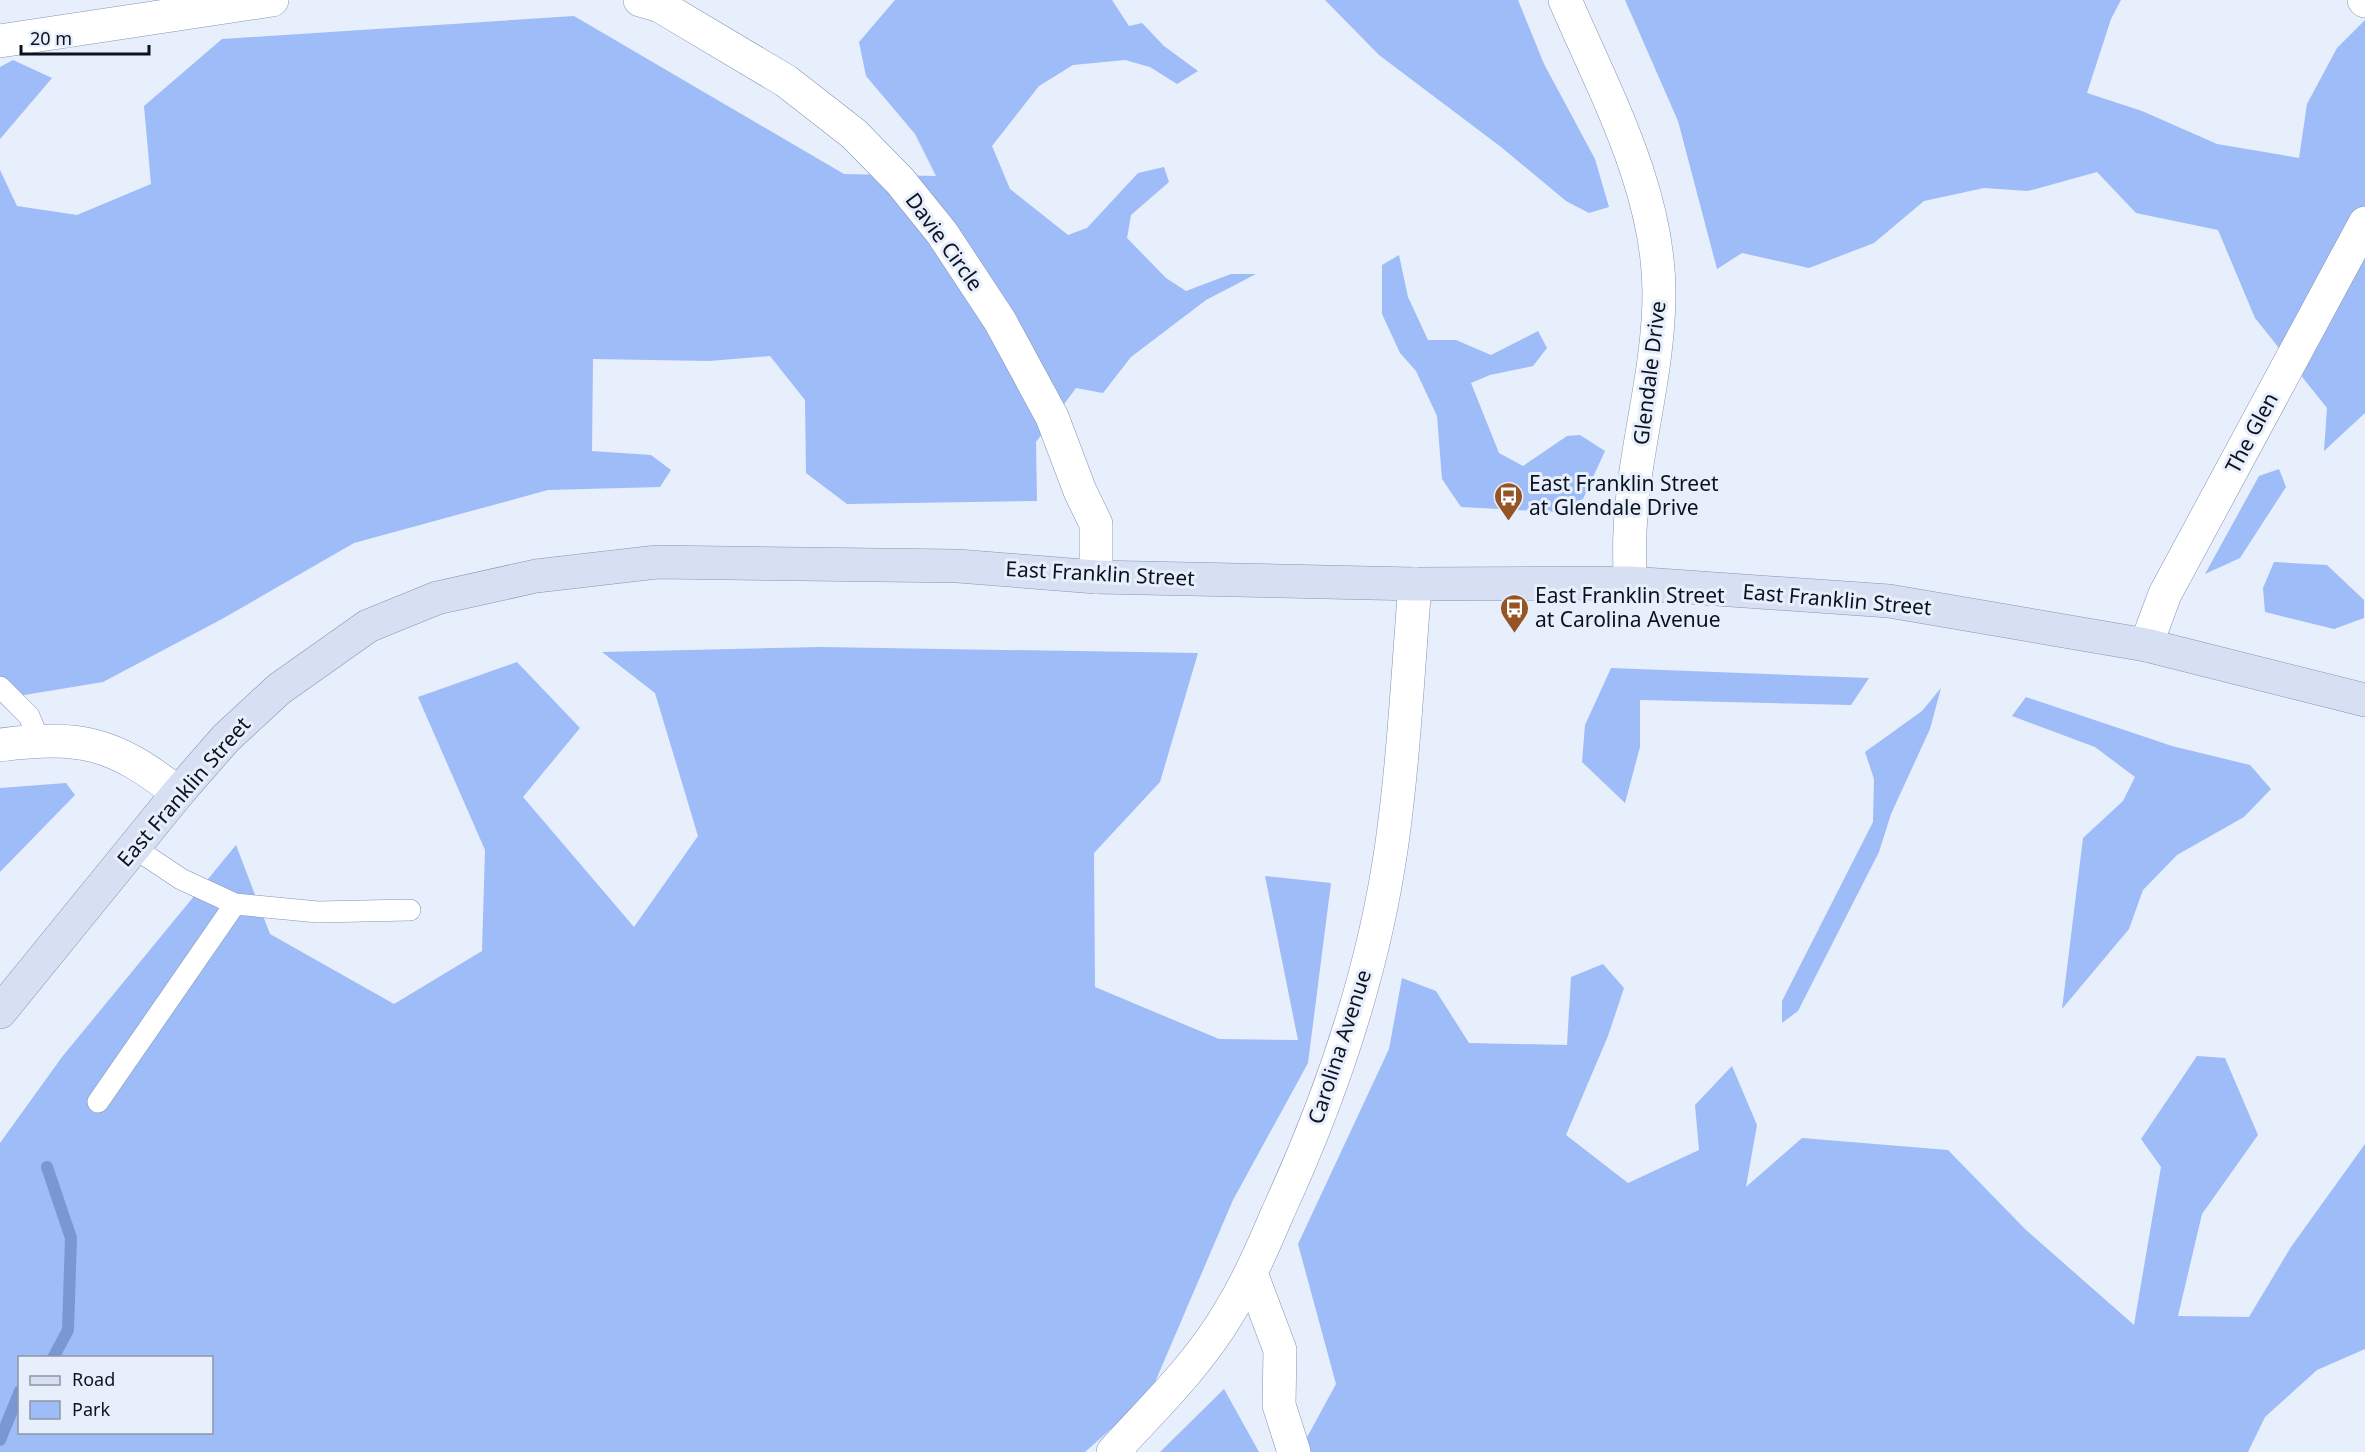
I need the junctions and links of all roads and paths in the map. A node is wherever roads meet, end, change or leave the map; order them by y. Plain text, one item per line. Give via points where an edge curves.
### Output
1 (272, 0) edge
2 (1565, 0) edge
3 (652, 2) edge
4 (0, 41) edge
5 (2365, 224) edge
6 (1096, 577) junction
7 (1630, 583) junction
8 (1416, 584) junction
9 (2146, 645) junction
10 (0, 687) edge
11 (2365, 700) edge
12 (39, 740) junction
13 (0, 745) edge
14 (178, 793) junction
15 (133, 848) junction
16 (235, 904) junction
17 (410, 910) dead end
18 (0, 1012) edge
19 (98, 1102) dead end
20 (1251, 1273) junction
21 (1113, 1452) edge
22 (1294, 1452) edge

1 - 4 street
2 - 7 street, Glendale Drive via 1638,176 1656,248 1658,331 1630,531
3 - 6 street, Davie Circle via 786,81 854,134 900,181 942,233 1000,321 1052,417 1096,524
5 - 9 street, The Glen via 2165,594
6 - 8 main road, East Franklin Street
6 - 14 main road, East Franklin Street via 958,566 657,562 536,576 437,598 368,626 279,689 226,738
7 - 8 main road, East Franklin Street
7 - 9 main road, East Franklin Street via 1888,601
8 - 20 street, Carolina Avenue via 1392,844 1362,991 1327,1097
9 - 11 main road, East Franklin Street
10 - 12 lane via 29,716
12 - 13 street
12 - 14 street via 75,741 113,751
14 - 15 main road, East Franklin Street
15 - 16 lane via 181,879
15 - 18 main road, East Franklin Street
16 - 17 lane via 318,912
16 - 19 lane
20 - 21 street, Carolina Avenue via 1228,1316 1188,1370
20 - 22 street via 1280,1350 1279,1405

